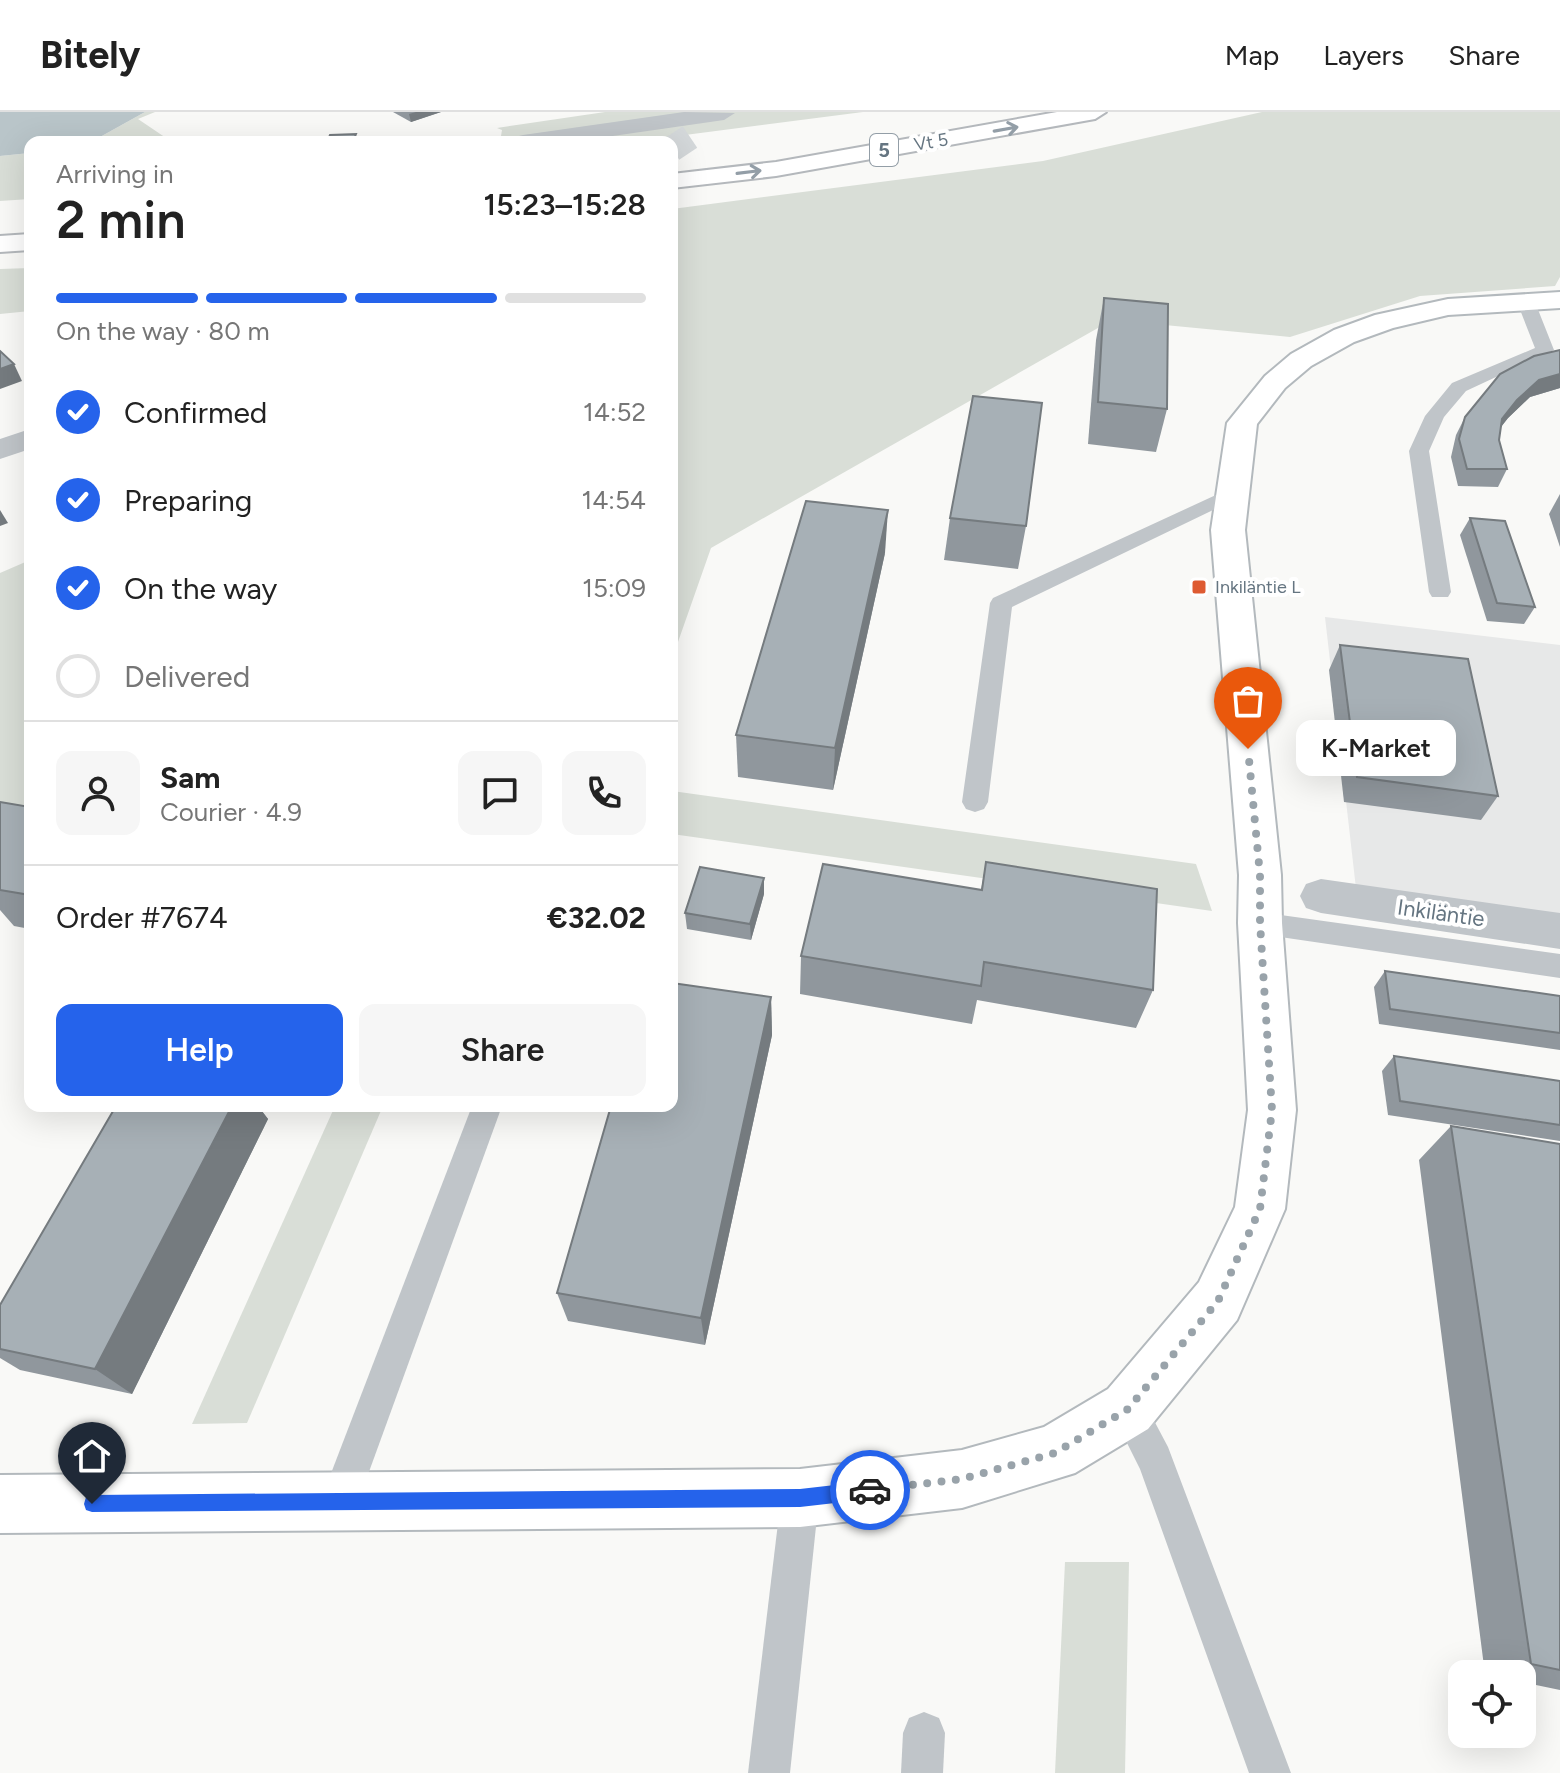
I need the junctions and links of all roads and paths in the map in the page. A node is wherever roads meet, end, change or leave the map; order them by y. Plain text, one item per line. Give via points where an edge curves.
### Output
1 (1095, 112) edge
2 (727, 113) edge
3 (565, 136) edge
4 (690, 137) tunnel mouth
5 (678, 180) tunnel mouth
6 (24, 242) edge
7 (0, 244) edge
8 (1543, 301) edge
9 (24, 440) edge
10 (0, 450) edge
11 (1231, 494) junction
12 (1440, 592) dead end
13 (975, 802) dead end
14 (1321, 896) dead end
15 (1260, 923) junction
16 (1560, 931) edge
17 (1560, 966) edge
18 (485, 1112) edge
19 (1128, 1409) junction
20 (800, 1498) junction
21 (339, 1502) junction
22 (0, 1504) edge
23 (769, 1773) edge
24 (1270, 1773) edge

5 -> 1 main road, Vt 5 / 5 via 776,169
2 - 3 street
2 - 4 street
6 - 7 main road
8 - 11 main road via 1448,307 1385,321 1301,360 1242,423
8 - 12 lane via 1545,350 1459,387 1435,416 1419,451
9 - 10 street
11 - 13 lane via 1001,603
11 - 15 main road via 1228,530
14 - 16 street, Inkiläntie
15 - 17 lane
15 - 19 main road via 1272,1110 1260,1209 1218,1301
18 - 21 lane
19 - 20 main road via 1055,1453 962,1479
19 - 24 lane via 1155,1460
20 - 21 main road
20 - 23 lane
21 - 22 main road

